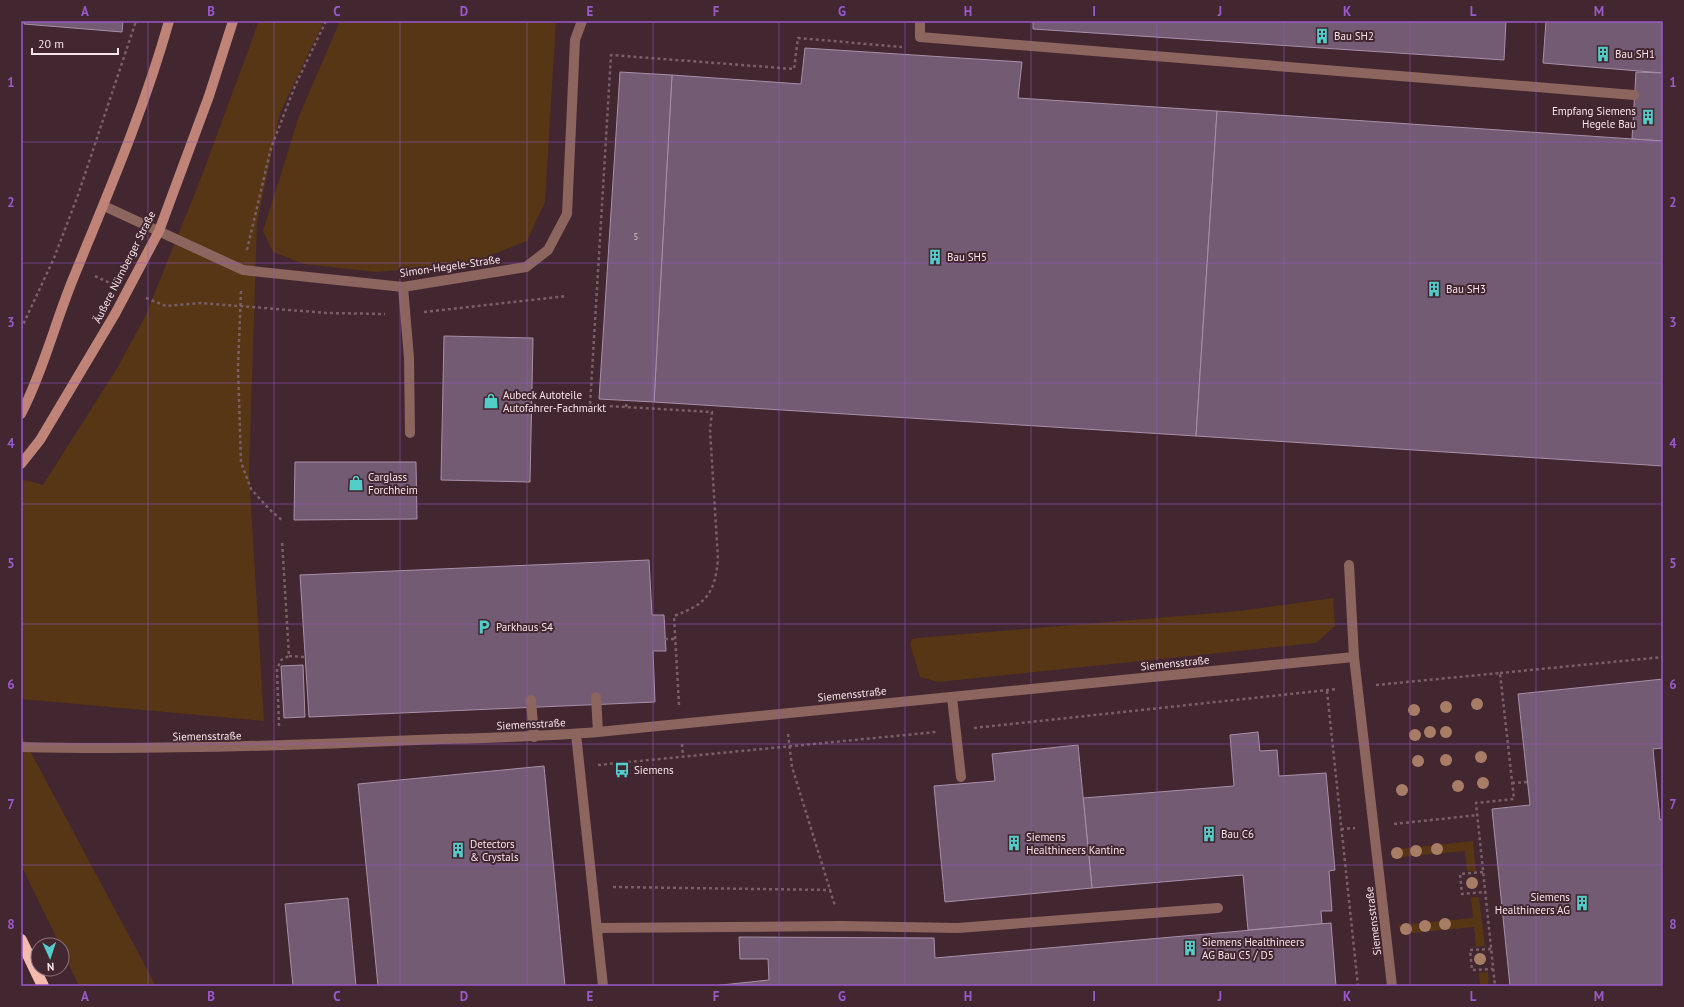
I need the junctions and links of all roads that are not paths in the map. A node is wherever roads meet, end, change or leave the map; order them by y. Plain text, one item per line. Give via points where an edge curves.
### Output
1 (169, 21) edge
2 (233, 21) edge
3 (582, 21) edge
4 (920, 21) edge
5 (1634, 95) dead end
6 (104, 206) junction
7 (159, 231) junction
8 (403, 287) junction
9 (21, 414) edge
10 (410, 433) dead end
11 (21, 464) edge
12 (1349, 565) dead end
13 (1354, 657) junction
14 (596, 697) dead end
15 (952, 697) junction
16 (531, 700) dead end
17 (598, 732) junction
18 (576, 734) junction
19 (534, 737) junction
20 (21, 747) edge
21 (961, 777) dead end
22 (1218, 908) dead end
23 (597, 928) junction
24 (21, 940) edge
25 (43, 986) edge
26 (603, 986) edge
27 (1392, 986) edge

1 - 6 main road via 130,142
2 - 7 main road, Äußere Nürnberger Straße via 209,96
3 - 8 street, Simon-Hegele-Straße via 575,40 567,214 548,250 526,267
4 - 5 street via 920,37
6 - 7 street, Simon-Hegele-Straße
6 - 9 main road via 32,392
7 - 8 street, Simon-Hegele-Straße via 243,270
7 - 11 main road, Äußere Nürnberger Straße via 115,314 40,440
8 - 10 street via 409,358
12 - 13 street
13 - 15 street, Siemensstraße
13 - 27 street, Siemensstraße
14 - 17 street
15 - 17 street, Siemensstraße
15 - 21 street
16 - 19 street
17 - 18 street, Siemensstraße
18 - 19 street, Siemensstraße
18 - 23 street
19 - 20 street, Siemensstraße via 280,746 108,749
22 - 23 street via 958,928
23 - 26 street
24 - 25 highway

